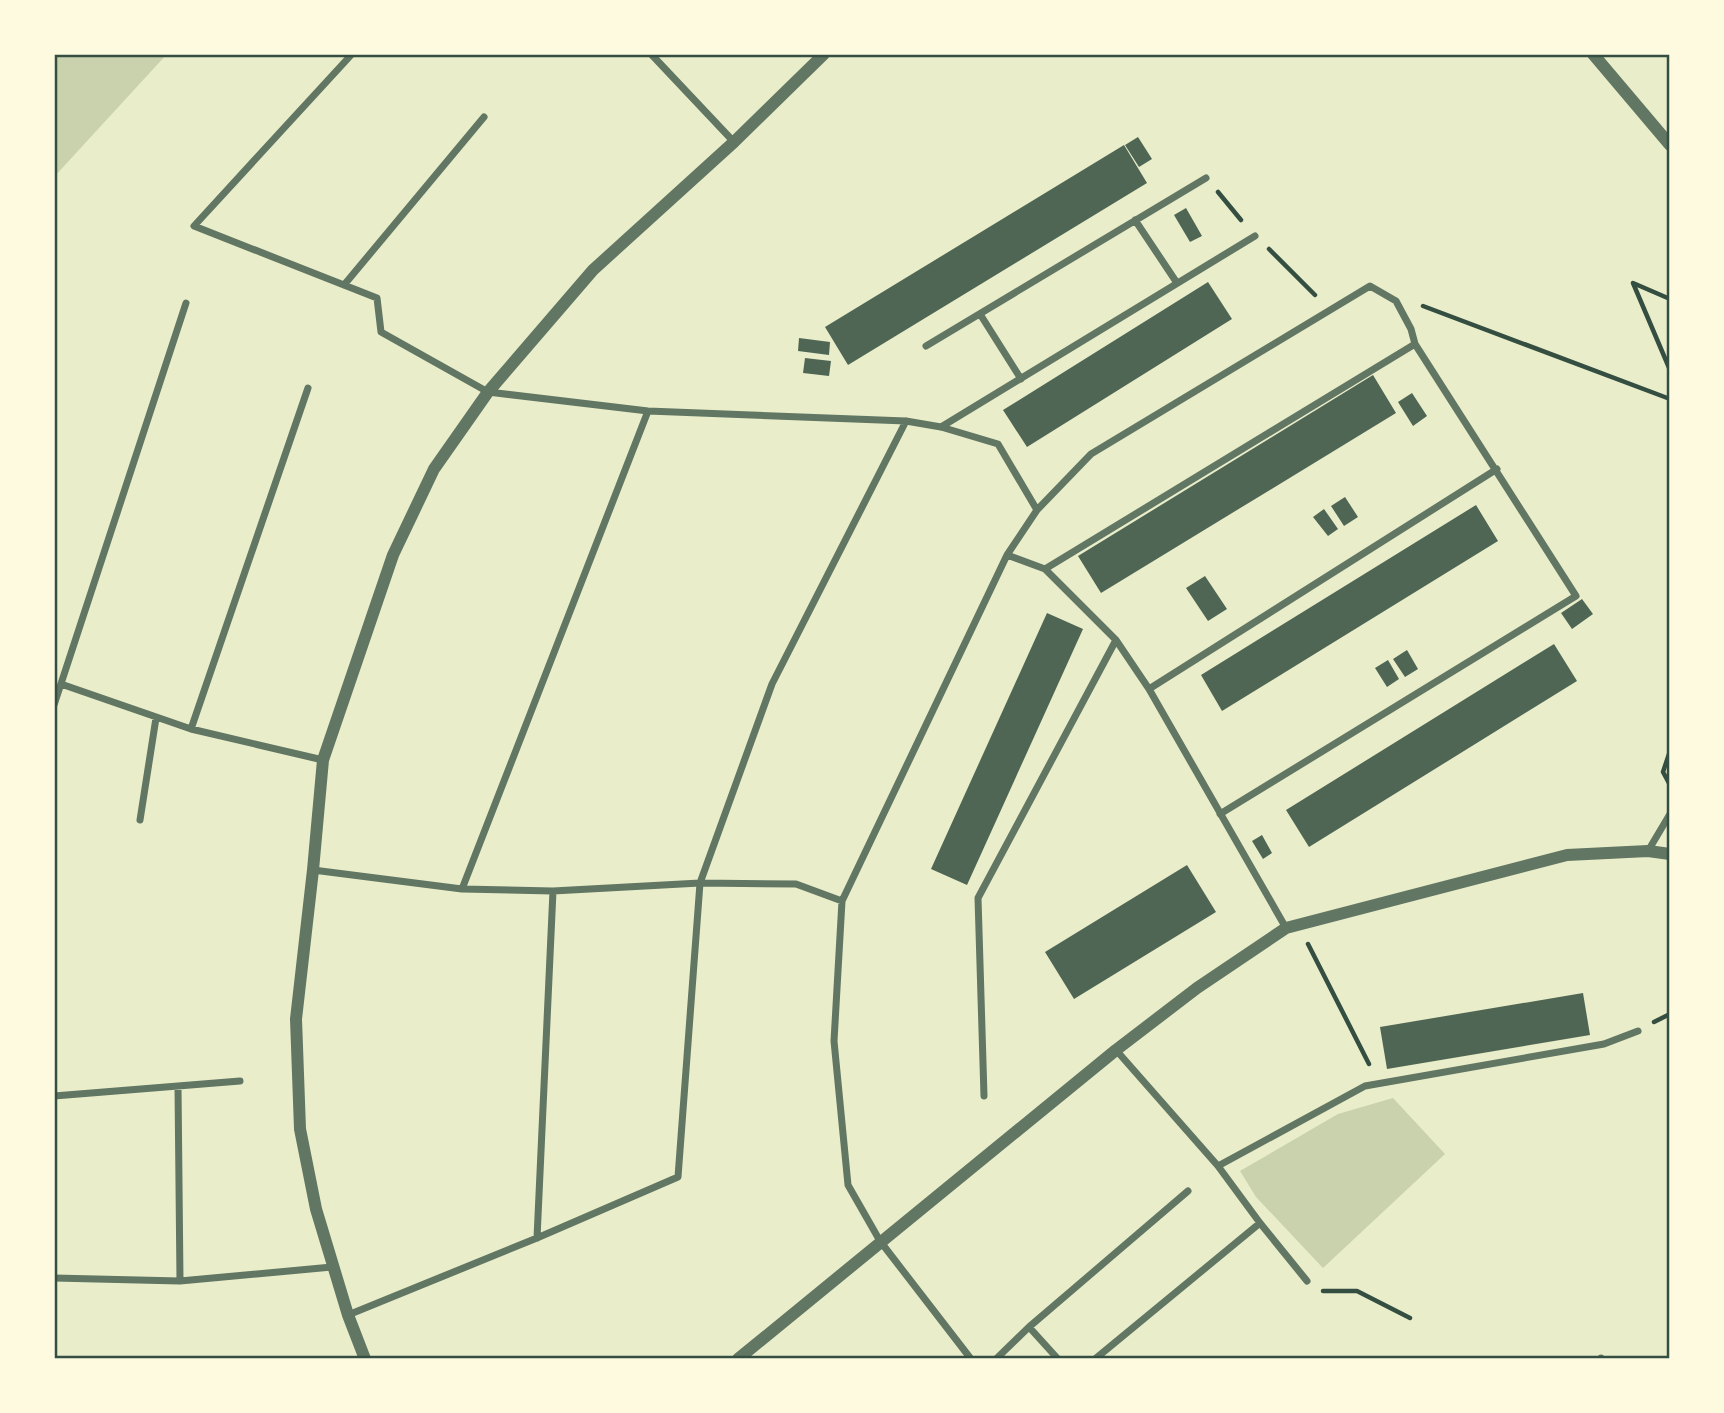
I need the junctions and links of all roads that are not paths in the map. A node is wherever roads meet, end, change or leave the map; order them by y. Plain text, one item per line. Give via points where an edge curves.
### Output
1 (352, 54) edge
2 (650, 54) edge
3 (824, 54) edge
4 (1593, 54) edge
5 (485, 117) dead end
6 (734, 142) junction
7 (1670, 145) edge
8 (1206, 178) dead end
9 (1135, 220) junction
10 (1255, 236) dead end
11 (1177, 283) junction
12 (344, 285) junction
13 (186, 303) dead end
14 (980, 314) junction
15 (1415, 344) junction
16 (926, 346) dead end
17 (1021, 379) junction
18 (308, 388) dead end
19 (488, 392) junction
20 (648, 411) junction
21 (906, 421) junction
22 (941, 427) junction
23 (1497, 470) junction
24 (1037, 510) junction
25 (1007, 555) junction
26 (1045, 569) junction
27 (1116, 640) junction
28 (61, 684) junction
29 (1149, 689) junction
30 (54, 705) edge
31 (156, 718) junction
32 (191, 729) junction
33 (323, 760) junction
34 (1220, 814) junction
35 (1670, 814) edge
36 (140, 820) dead end
37 (1648, 851) junction
38 (1670, 853) edge
39 (313, 870) junction
40 (700, 883) junction
41 (462, 889) junction
42 (553, 891) junction
43 (842, 901) junction
44 (1286, 928) junction
45 (1638, 1031) dead end
46 (1116, 1050) junction
47 (240, 1081) dead end
48 (178, 1087) junction
49 (54, 1096) edge
50 (984, 1096) dead end
51 (1219, 1166) junction
52 (1188, 1191) dead end
53 (1260, 1223) junction
54 (537, 1238) junction
55 (880, 1241) junction
56 (332, 1267) junction
57 (54, 1278) edge
58 (180, 1281) junction
59 (1307, 1281) road end
60 (348, 1315) junction
61 (1029, 1327) junction
62 (365, 1359) edge
63 (738, 1359) edge
64 (971, 1359) edge
65 (996, 1359) edge
66 (1058, 1359) edge
67 (1095, 1359) edge

1 - 12 street via 194,226
2 - 6 street
3 - 6 street
4 - 7 street
5 - 12 street
6 - 19 street via 593,270
8 - 9 street
9 - 11 street
9 - 14 street
10 - 11 street
11 - 17 street
12 - 19 street via 377,298 381,332
13 - 28 street
14 - 16 street
14 - 17 street
15 - 23 street
15 - 24 street via 1396,301 1370,286 1091,454
15 - 26 street
17 - 22 street
18 - 32 street
19 - 20 street
19 - 33 street via 435,469 393,555
20 - 21 street
20 - 41 street
21 - 22 street
21 - 40 street via 772,684
22 - 24 street via 998,444
23 - 29 street
23 - 34 street via 1576,596
24 - 25 street
25 - 26 street
25 - 43 street
26 - 27 street
27 - 29 street
27 - 50 street via 978,898
28 - 30 street
28 - 31 street
29 - 34 street
31 - 32 street
31 - 36 street
32 - 33 street
33 - 39 street
34 - 44 street
35 - 37 street
37 - 38 street
37 - 44 street via 1567,855
39 - 41 street
39 - 56 street via 296,1020 300,1129
40 - 42 street
40 - 43 street via 796,884
40 - 54 street via 678,1177
41 - 42 street
42 - 54 street
43 - 55 street via 835,1041 848,1185
44 - 46 street
45 - 51 street via 1604,1044 1365,1086
46 - 51 street
46 - 55 street
47 - 48 street
48 - 49 street
48 - 58 street
51 - 53 street
52 - 61 street
53 - 59 street
53 - 67 street
54 - 60 street
55 - 63 street
55 - 64 street
56 - 58 street
56 - 60 street
57 - 58 street
60 - 62 street
61 - 65 street
61 - 66 street

